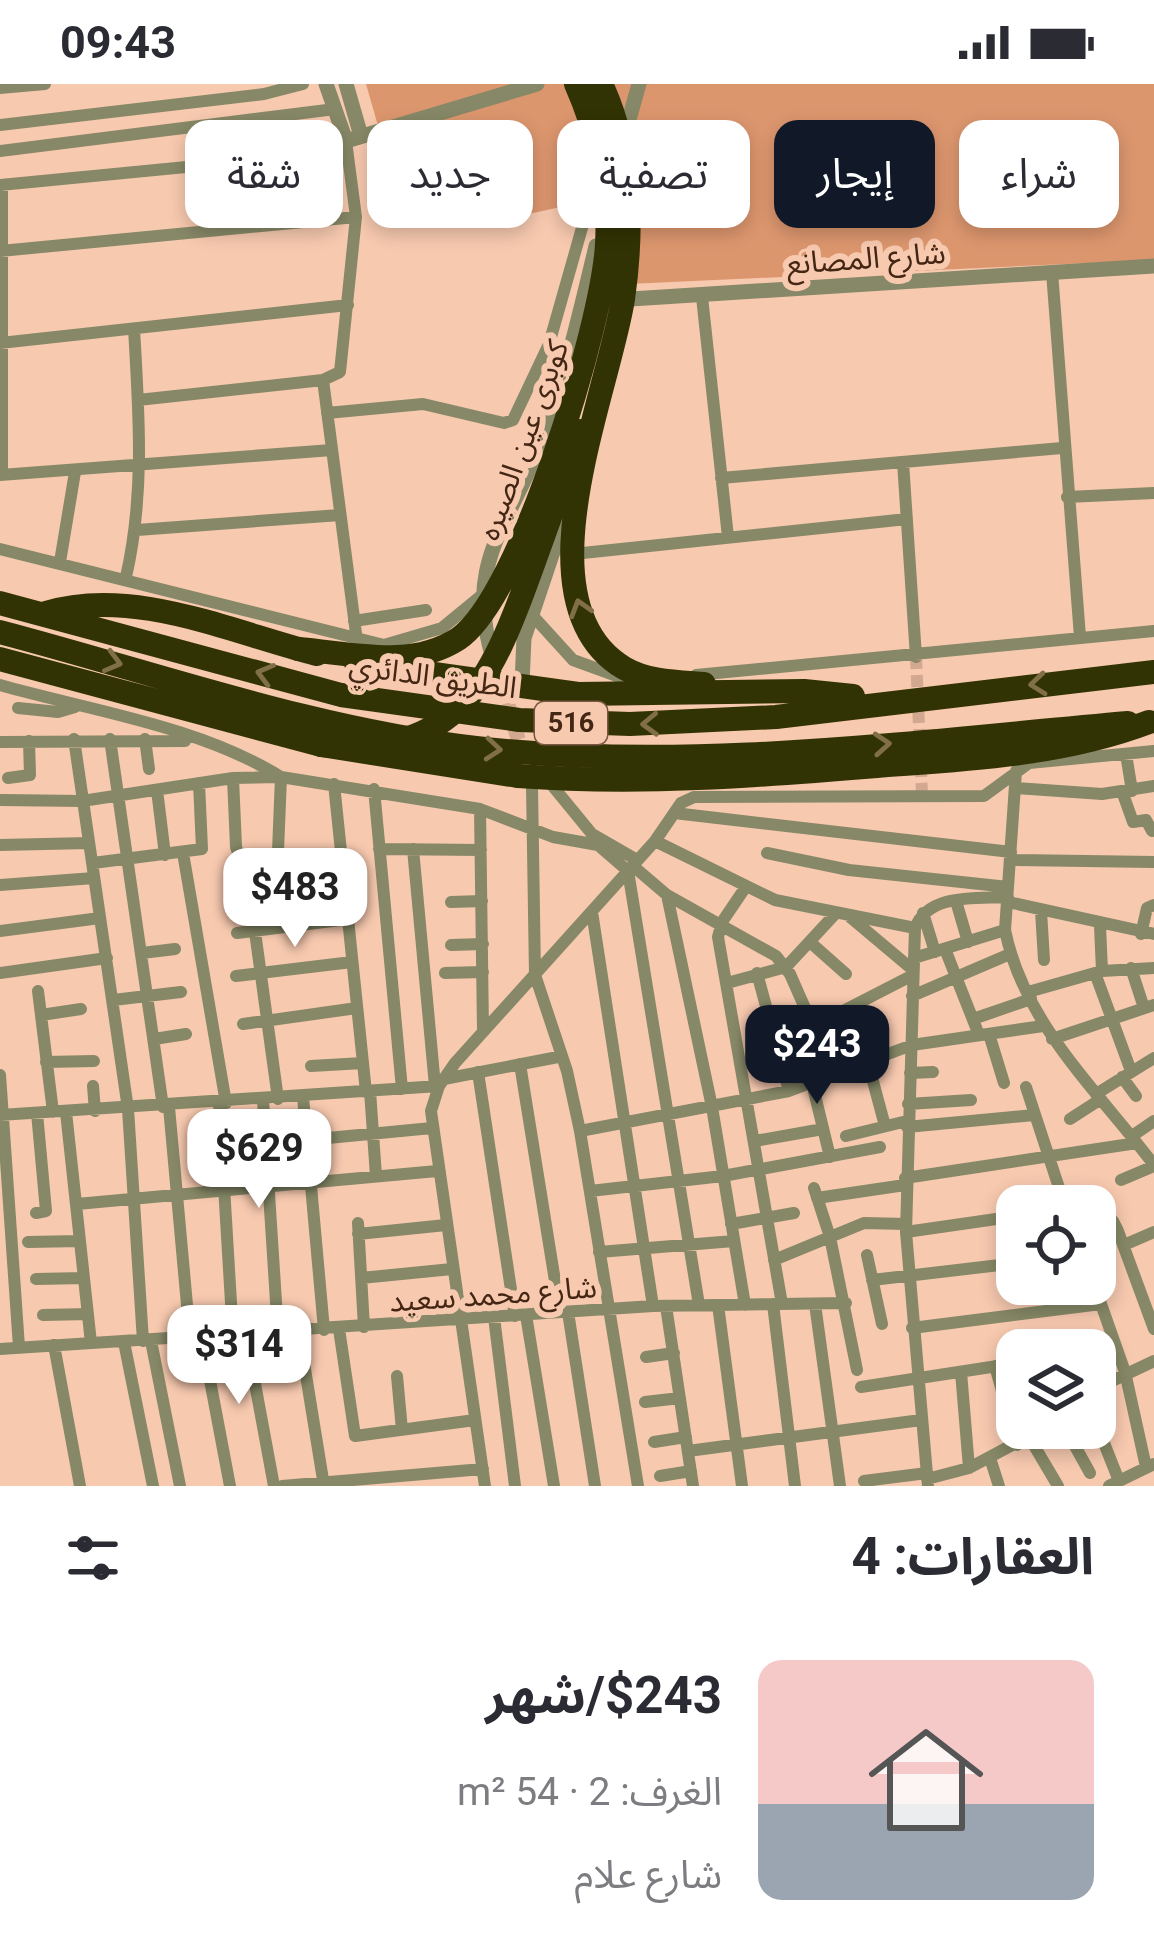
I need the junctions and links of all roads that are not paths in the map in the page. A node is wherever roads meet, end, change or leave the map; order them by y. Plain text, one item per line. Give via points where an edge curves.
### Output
1 (45, 84) edge
2 (303, 84) edge
3 (326, 84) edge
4 (346, 84) edge
5 (537, 84) edge
6 (577, 84) edge
7 (602, 84) edge
8 (615, 84) edge
9 (639, 84) edge
10 (0, 88) edge
11 (335, 109) junction
12 (617, 120) edge
13 (622, 120) edge
14 (0, 125) edge
15 (354, 138) junction
16 (0, 151) edge
17 (1, 185) edge
18 (356, 217) junction
19 (586, 228) edge
20 (598, 228) edge
21 (1, 251) edge
22 (1154, 266) edge
23 (1052, 272) junction
24 (702, 297) junction
25 (628, 299) junction
26 (583, 302) junction
27 (348, 305) junction
28 (134, 329) junction
29 (617, 333) junction
30 (1, 343) edge
31 (323, 380) junction
32 (138, 400) junction
33 (327, 413) junction
34 (1062, 448) junction
35 (332, 450) junction
36 (902, 462) junction
37 (141, 468) junction
38 (74, 472) junction
39 (1, 475) edge
40 (722, 478) junction
41 (1154, 493) edge
42 (1067, 497) junction
43 (340, 515) junction
44 (907, 519) junction
45 (137, 530) junction
46 (728, 537) junction
47 (0, 549) edge
48 (554, 556) junction
49 (60, 562) junction
50 (126, 577) junction
51 (481, 596) junction
52 (0, 602) edge
53 (426, 610) dead end
54 (42, 614) junction
55 (533, 616) junction
56 (354, 621) junction
57 (1154, 631) edge
58 (0, 632) edge
59 (1080, 638) junction
60 (357, 641) junction
61 (298, 649) junction
62 (916, 657) junction
63 (0, 659) edge
64 (1154, 671) edge
65 (501, 681) tunnel mouth
66 (522, 682) tunnel mouth
67 (0, 685) edge
68 (788, 691) junction
69 (872, 702) junction
70 (76, 707) junction
71 (18, 708) dead end
72 (1152, 721) edge
73 (84, 723) dead end
74 (80, 739) junction
75 (110, 739) junction
76 (145, 740) junction
77 (29, 741) junction
78 (0, 742) edge
79 (207, 742) junction
80 (321, 745) junction
81 (1154, 752) edge
82 (1126, 754) junction
83 (149, 769) dead end
84 (1016, 770) junction
85 (281, 777) junction
86 (8, 778) dead end
87 (233, 778) junction
88 (199, 783) junction
89 (334, 784) junction
90 (551, 784) dead end
91 (532, 786) dead end
92 (1154, 786) edge
93 (1015, 788) junction
94 (374, 789) junction
95 (157, 790) junction
96 (1127, 793) junction
97 (118, 796) junction
98 (0, 800) edge
99 (82, 801) junction
100 (480, 809) junction
101 (674, 813) junction
102 (529, 825) junction
103 (1152, 831) edge
104 (656, 841) junction
105 (89, 843) junction
106 (0, 845) edge
107 (380, 849) junction
108 (413, 849) junction
109 (481, 850) junction
110 (278, 851) dead end
111 (184, 853) junction
112 (767, 853) dead end
113 (165, 855) junction
114 (1011, 856) junction
115 (128, 859) junction
116 (1154, 862) edge
117 (633, 866) junction
118 (93, 870) junction
119 (343, 874) junction
120 (248, 881) junction
121 (232, 882) dead end
122 (0, 885) edge
123 (746, 888) junction
124 (667, 895) junction
125 (1008, 895) junction
126 (482, 901) junction
127 (956, 901) junction
128 (451, 902) dead end
129 (1154, 905) edge
130 (592, 911) junction
131 (1041, 911) junction
132 (842, 914) junction
133 (923, 914) junction
134 (100, 918) junction
135 (348, 919) junction
136 (722, 922) junction
137 (1100, 926) junction
138 (915, 928) junction
139 (256, 930) junction
140 (1005, 930) junction
141 (0, 931) edge
142 (236, 933) dead end
143 (1148, 934) edge
144 (968, 942) junction
145 (811, 943) junction
146 (483, 944) junction
147 (451, 945) dead end
148 (175, 949) dead end
149 (940, 950) junction
150 (142, 953) junction
151 (1010, 954) junction
152 (106, 958) junction
153 (1044, 960) dead end
154 (352, 962) junction
155 (786, 967) junction
156 (914, 967) junction
157 (1131, 968) junction
158 (1154, 968) edge
159 (483, 971) junction
160 (1099, 972) junction
161 (0, 973) edge
162 (262, 973) junction
163 (445, 973) dead end
164 (758, 974) junction
165 (846, 974) dead end
166 (535, 975) junction
167 (236, 976) dead end
168 (956, 978) junction
169 (727, 983) junction
170 (38, 991) dead end
171 (181, 992) dead end
172 (148, 996) junction
173 (912, 996) junction
174 (1029, 996) junction
175 (113, 1000) junction
176 (856, 1005) junction
177 (1149, 1007) edge
178 (357, 1008) junction
179 (81, 1009) dead end
180 (839, 1013) dead end
181 (40, 1015) junction
182 (973, 1019) junction
183 (1112, 1019) junction
184 (269, 1020) junction
185 (243, 1024) dead end
186 (483, 1032) junction
187 (1048, 1032) junction
188 (186, 1034) dead end
189 (984, 1034) junction
190 (154, 1039) junction
191 (912, 1046) junction
192 (558, 1057) junction
193 (873, 1058) junction
194 (1154, 1058) edge
195 (94, 1061) dead end
196 (46, 1062) junction
197 (363, 1064) junction
198 (520, 1064) junction
199 (311, 1066) dead end
200 (478, 1072) junction
201 (910, 1072) junction
202 (933, 1072) dead end
203 (834, 1074) junction
204 (1126, 1074) junction
205 (0, 1075) edge
206 (812, 1083) junction
207 (1004, 1083) dead end
208 (440, 1084) junction
209 (93, 1086) dead end
210 (1026, 1088) dead end
211 (401, 1089) junction
212 (789, 1091) junction
213 (368, 1092) junction
214 (1098, 1096) junction
215 (1136, 1096) dead end
216 (303, 1097) junction
217 (278, 1099) junction
218 (263, 1100) junction
219 (971, 1100) dead end
220 (748, 1101) junction
221 (223, 1103) junction
222 (908, 1104) junction
223 (166, 1107) junction
224 (712, 1108) junction
225 (128, 1109) junction
226 (95, 1111) junction
227 (59, 1112) junction
228 (37, 1113) junction
229 (2, 1115) edge
230 (668, 1115) junction
231 (1034, 1115) junction
232 (1070, 1119) dead end
233 (1154, 1121) edge
234 (626, 1123) junction
235 (907, 1124) junction
236 (885, 1126) junction
237 (432, 1128) junction
238 (823, 1129) junction
239 (580, 1131) junction
240 (373, 1134) junction
241 (846, 1136) dead end
242 (1134, 1139) junction
243 (307, 1140) junction
244 (755, 1141) junction
245 (880, 1148) dead end
246 (1046, 1156) junction
247 (830, 1157) junction
248 (1154, 1166) edge
249 (760, 1170) junction
250 (437, 1171) junction
251 (376, 1176) junction
252 (723, 1176) junction
253 (1121, 1180) dead end
254 (680, 1181) junction
255 (311, 1182) junction
256 (905, 1182) junction
257 (1057, 1185) edge
258 (268, 1186) junction
259 (636, 1186) junction
260 (224, 1190) junction
261 (590, 1191) junction
262 (177, 1195) junction
263 (134, 1199) junction
264 (76, 1204) junction
265 (36, 1213) dead end
266 (794, 1213) dead end
267 (767, 1218) junction
268 (996, 1218) edge
269 (446, 1225) junction
270 (731, 1225) junction
271 (906, 1228) junction
272 (1116, 1228) edge
273 (1154, 1232) edge
274 (830, 1237) junction
275 (80, 1241) junction
276 (734, 1241) junction
277 (28, 1242) dead end
278 (690, 1245) junction
279 (1124, 1245) junction
280 (645, 1248) junction
281 (599, 1252) junction
282 (867, 1255) dead end
283 (775, 1260) junction
284 (996, 1266) edge
285 (452, 1269) junction
286 (84, 1278) junction
287 (361, 1278) junction
288 (908, 1278) junction
289 (37, 1280) dead end
290 (872, 1280) junction
291 (846, 1303) junction
292 (777, 1304) junction
293 (815, 1304) junction
294 (700, 1305) junction
295 (718, 1305) junction
296 (745, 1305) junction
297 (1093, 1305) edge
298 (1101, 1305) edge
299 (660, 1306) junction
300 (609, 1309) junction
301 (564, 1312) junction
302 (88, 1314) junction
303 (43, 1315) dead end
304 (520, 1315) junction
305 (494, 1317) junction
306 (459, 1320) junction
307 (882, 1324) dead end
308 (364, 1327) junction
309 (912, 1328) junction
310 (332, 1329) junction
311 (1154, 1329) edge
312 (299, 1332) junction
313 (278, 1333) junction
314 (239, 1335) junction
315 (196, 1338) junction
316 (147, 1341) junction
317 (124, 1342) junction
318 (91, 1343) junction
319 (54, 1345) junction
320 (19, 1347) junction
321 (0, 1348) edge
322 (674, 1353) junction
323 (646, 1357) dead end
324 (1154, 1361) edge
325 (995, 1366) edge
326 (857, 1370) dead end
327 (961, 1372) junction
328 (1125, 1372) junction
329 (397, 1376) dead end
330 (1116, 1377) edge
331 (916, 1379) junction
332 (861, 1388) dead end
333 (680, 1398) junction
334 (645, 1402) dead end
335 (475, 1420) junction
336 (921, 1420) junction
337 (403, 1430) junction
338 (832, 1432) junction
339 (790, 1438) junction
340 (654, 1442) dead end
341 (687, 1444) junction
342 (736, 1444) junction
343 (1007, 1449) edge
344 (1029, 1449) edge
345 (1077, 1449) edge
346 (1104, 1449) edge
347 (990, 1458) junction
348 (1150, 1466) edge
349 (969, 1468) junction
350 (483, 1469) junction
351 (1090, 1473) dead end
352 (660, 1477) dead end
353 (692, 1478) edge
354 (927, 1479) edge
355 (416, 1480) edge
356 (864, 1481) dead end
357 (369, 1482) edge
358 (323, 1484) edge
359 (1114, 1484) edge
360 (80, 1486) edge
361 (153, 1486) edge
362 (180, 1486) edge
363 (230, 1486) edge
364 (278, 1486) edge
365 (485, 1486) edge
366 (515, 1486) edge
367 (554, 1486) edge
368 (595, 1486) edge
369 (638, 1486) edge
370 (742, 1486) edge
371 (795, 1486) edge
372 (840, 1486) edge
373 (999, 1486) edge
374 (1058, 1486) edge

1 - 10 street
2 - 14 street
3 - 11 street
4 - 15 street
5 - 15 street
6 - 61 highway, كوبرى عين الصيره, bridge via 604,182 601,299 500,590 476,625 421,656
7 - 29 highway, كوبرى عين الصيره, bridge via 626,182 628,258
8 - 12 street
9 - 13 street
11 - 15 street
11 - 16 street
15 - 17 street via 259,160
15 - 18 street
17 - 21 street
18 - 21 street
18 - 27 street
19 - 33 street via 519,413 504,423 423,404
20 - 26 street
21 - 30 street
22 - 23 street, شارع المصانع
23 - 24 street, شارع المصانع
23 - 34 street
24 - 25 street, شارع المصانع
24 - 40 street
25 - 26 street, شارع المصانع
25 - 48 street
26 - 51 street via 543,438 488,551
27 - 28 street
27 - 31 street via 340,372
28 - 30 street
28 - 32 street
68 -> 29 highway, كوبرى عين الصيره, bridge via 645,677 589,634 579,613 571,537
29 - 80 highway, bridge via 494,669 461,706 419,733 371,746
30 - 39 street
31 - 32 street
31 - 33 street
32 - 37 street
33 - 35 street
34 - 36 street
34 - 42 street
35 - 37 street
35 - 43 street
36 - 40 street
36 - 44 street
37 - 38 street
37 - 45 street
38 - 39 street
38 - 49 street
40 - 46 street
41 - 42 street
42 - 59 street
43 - 45 street
43 - 56 street
44 - 46 street
44 - 62 street
45 - 50 street
46 - 48 street
47 - 49 street
48 - 55 street
49 - 50 street
50 - 60 street
51 - 60 street via 415,640
51 - 65 street
52 - 54 highway, الطريق الدائري / 516
53 - 56 street
54 - 61 highway via 68,606 140,609
69 -> 54 highway, الطريق الدائري / 516 via 686,722 482,716 341,694
55 - 62 street via 573,660 629,680
55 - 66 street
56 - 60 street
57 - 59 street
58 -> 72 highway, الطريق الدائري / 516 via 361,727 575,756 705,757
59 - 62 street
61 - 68 highway via 532,691
63 - 80 highway
64 -> 69 highway, الطريق الدائري / 516
67 - 70 street
68 - 69 highway
70 - 71 street
70 - 79 street
72 - 80 highway, bridge via 1031,752 658,782 473,772
73 - 74 street
74 - 75 street
74 - 77 street
74 - 99 street
75 - 76 street
75 - 97 street
76 - 79 street
76 - 83 street
77 - 78 street
77 - 86 street via 30,775
79 - 85 street
81 - 82 street
82 - 84 street via 1036,761
82 - 96 street
84 - 93 street
84 - 101 street via 984,796 686,798
85 - 87 street
85 - 89 street
85 - 110 street
87 - 88 street
87 - 120 street via 236,847
88 - 95 street
88 - 111 street via 204,844
89 - 94 street
89 - 119 street
90 - 117 street via 592,834
91 - 102 street
92 - 96 street
93 - 96 street
93 - 114 street
94 - 100 street
94 - 107 street
95 - 97 street
95 - 113 street
96 - 103 street via 1133,822 1146,820
97 - 99 street
97 - 115 street
98 - 99 street
99 - 105 street
100 - 102 street
100 - 109 street
101 - 104 street
101 - 114 street
102 - 117 street via 598,845
102 - 166 street
104 - 117 street
104 - 123 street
105 - 106 street
105 - 118 street
107 - 108 street
107 - 211 street
108 - 109 street
108 - 208 street
109 - 126 street
111 - 113 street
111 - 221 street
112 - 125 street
113 - 115 street
114 - 116 street
114 - 125 street
115 - 118 street
115 - 150 street
117 - 124 street
117 - 130 street
117 - 230 street
118 - 122 street
118 - 134 street
119 - 120 street
119 - 135 street
120 - 121 street
120 - 139 street
123 - 132 street
123 - 136 street
124 - 136 street
124 - 224 street
125 - 127 street
125 - 131 street
125 - 140 street
126 - 128 street
126 - 146 street
127 - 133 street
127 - 144 street
129 - 143 street via 1147,908
130 - 166 street
130 - 234 street
131 - 137 street
131 - 153 street
132 - 138 street
132 - 145 street
132 - 156 street
133 - 138 street
133 - 149 street
134 - 141 street
134 - 152 street
135 - 139 street
135 - 154 street
136 - 155 street
136 - 169 street
137 - 143 street
137 - 160 street
138 - 156 street
139 - 142 street
139 - 162 street
140 - 144 street
140 - 151 street
144 - 149 street
145 - 155 street
145 - 165 street
146 - 147 street
146 - 159 street
148 - 150 street
149 - 156 street
149 - 168 street
150 - 172 street
151 - 168 street
151 - 174 street
152 - 161 street
152 - 175 street
154 - 162 street
154 - 178 street
155 - 164 street
155 - 203 street
156 - 173 street
156 - 176 street
157 - 158 street
157 - 160 street
157 - 177 street
159 - 163 street
159 - 186 street
160 - 174 street
160 - 183 street
162 - 167 street
162 - 184 street
164 - 169 street
164 - 212 street
166 - 186 street
166 - 192 street
168 - 173 street
168 - 182 street
169 - 220 street
170 - 181 street
171 - 172 street
172 - 175 street
172 - 190 street
173 - 191 street
174 - 182 street
174 - 187 street
175 - 225 street
176 - 180 street
176 - 193 street
177 - 183 street
178 - 184 street
178 - 197 street
179 - 181 street
181 - 196 street
182 - 189 street
183 - 187 street
183 - 204 street
184 - 185 street
184 - 217 street
186 - 208 street
187 - 189 street
187 - 214 street
188 - 190 street
189 - 191 street
189 - 207 street
190 - 223 street
191 - 193 street
191 - 201 street
192 - 198 street
192 - 239 street
193 - 203 street
193 - 236 street
194 - 204 street
195 - 196 street
196 - 227 street
197 - 199 street
197 - 213 street
198 - 200 street
198 - 301 street
200 - 208 street
200 - 304 street
201 - 202 street
201 - 222 street
203 - 206 street
204 - 214 street
204 - 215 street
205 - 229 street
206 - 212 street
206 - 238 street
208 - 211 street
208 - 237 street
209 - 226 street
210 - 231 street
211 - 213 street
212 - 220 street
213 - 216 street
213 - 240 street
214 - 232 street
214 - 242 street
216 - 217 street
216 - 243 street
217 - 218 street
218 - 221 street
218 - 258 street
219 - 222 street
220 - 224 street
220 - 244 street
221 - 223 street
221 - 260 street
222 - 235 street
223 - 225 street
223 - 262 street
224 - 230 street
224 - 252 street
225 - 226 street
225 - 263 street
226 - 227 street
227 - 228 street
227 - 264 street
228 - 229 street
228 - 265 street via 46,1211
229 - 320 street
230 - 234 street
230 - 254 street
231 - 235 street
231 - 246 street
233 - 242 street
234 - 239 street
234 - 259 street
235 - 236 street
235 - 256 street
236 - 241 street
237 - 240 street
237 - 250 street
238 - 244 street
238 - 247 street
239 - 261 street
240 - 243 street
240 - 251 street
242 - 246 street
242 - 248 street
243 - 255 street
244 - 249 street
245 - 247 street
246 - 256 street
246 - 257 street
247 - 249 street
248 - 253 street
249 - 252 street
249 - 267 street
250 - 251 street
250 - 269 street
251 - 255 street
252 - 254 street
252 - 270 street
254 - 259 street
254 - 278 street
255 - 258 street
255 - 310 street
256 - 271 street
256 - 274 street via 816,1193
258 - 260 street
258 - 313 street
259 - 261 street
259 - 280 street
260 - 262 street
260 - 314 street
261 - 281 street
262 - 263 street
262 - 315 street
263 - 264 street
263 - 316 street
264 - 275 street
266 - 267 street
267 - 270 street
267 - 283 street
268 - 271 street
269 - 285 street
269 - 287 street via 358,1229
270 - 276 street
271 - 274 street via 870,1222
271 - 288 street
272 - 279 street
273 - 279 street
274 - 283 street
274 - 291 street
275 - 277 street
275 - 286 street
276 - 278 street
276 - 296 street
278 - 280 street
278 - 294 street
279 - 311 street
280 - 281 street
280 - 299 street
281 - 300 street
282 - 290 street
283 - 292 street
284 - 288 street
285 - 287 street
285 - 306 street
286 - 289 street
286 - 302 street
287 - 308 street
288 - 290 street
288 - 309 street
290 - 307 street
291 - 293 street, شارع محمد سعيد
291 - 326 street
292 - 293 street, شارع محمد سعيد
292 - 296 street, شارع محمد سعيد
292 - 339 street
293 - 338 street
294 - 295 street, شارع محمد سعيد
294 - 299 street, شارع محمد سعيد
295 - 296 street, شارع محمد سعيد
295 - 342 street
297 - 309 street
298 - 328 street
299 - 300 street, شارع محمد سعيد
299 - 322 street
300 - 301 street, شارع محمد سعيد
300 - 369 street
301 - 304 street, شارع محمد سعيد
301 - 368 street
302 - 303 street
302 - 318 street
304 - 305 street, شارع محمد سعيد
304 - 367 street
305 - 306 street, شارع محمد سعيد
305 - 366 street
306 - 308 street, شارع محمد سعيد
306 - 335 street
308 - 310 street, شارع محمد سعيد
309 - 331 street
310 - 312 street, شارع محمد سعيد
310 - 337 street via 352,1432
312 - 313 street, شارع محمد سعيد
312 - 358 street
313 - 314 street, شارع محمد سعيد
314 - 315 street, شارع محمد سعيد
314 - 364 street
315 - 316 street, شارع محمد سعيد
315 - 363 street
316 - 317 street, شارع محمد سعيد
316 - 362 street
317 - 318 street, شارع محمد سعيد
317 - 361 street
318 - 319 street, شارع محمد سعيد
319 - 320 street, شارع محمد سعيد
319 - 360 street
320 - 321 street, شارع محمد سعيد
322 - 323 street
322 - 333 street
324 - 328 street
325 - 327 street
327 - 331 street
327 - 349 street
328 - 330 street
328 - 348 street
329 - 337 street
331 - 332 street
331 - 336 street
333 - 334 street
333 - 341 street
335 - 337 street
335 - 350 street
336 - 338 street
336 - 354 street
338 - 339 street
338 - 372 street
339 - 342 street
339 - 371 street
340 - 341 street
341 - 342 street
341 - 353 street
342 - 370 street
343 - 347 street
344 - 374 street
345 - 351 street
346 - 359 street
347 - 349 street
347 - 373 street
348 - 359 street
349 - 354 street
350 - 355 street
350 - 365 street
352 - 353 street
354 - 356 street
355 - 357 street
357 - 358 street
358 - 364 street

